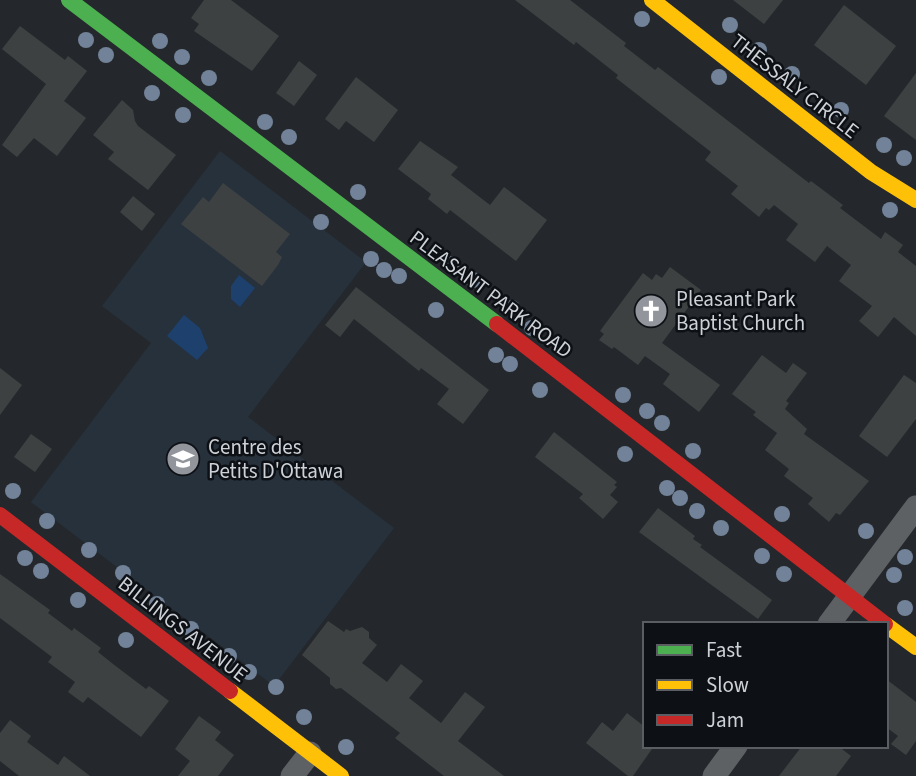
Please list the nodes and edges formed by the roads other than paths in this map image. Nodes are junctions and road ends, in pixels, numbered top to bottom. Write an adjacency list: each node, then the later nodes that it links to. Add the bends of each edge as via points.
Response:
1 (69, 0): 6 (street, PLEASANT PARK ROAD)
2 (652, 0): 3 (street, THESSALY CIRCLE, via 871,172)
3 (916, 200)
4 (916, 507): 6 (street)
5 (0, 514): 12 (street, BILLINGS AVENUE)
6 (849, 597): 7 (street); 8 (street, PLEASANT PARK ROAD)
7 (830, 622)
8 (883, 622)
9 (888, 626): 10 (street, PLEASANT PARK ROAD)
10 (916, 648)
11 (735, 748): 15 (street)
12 (310, 752): 13 (street); 14 (street, BILLINGS AVENUE)
13 (292, 776)
14 (341, 776)
15 (714, 776)

